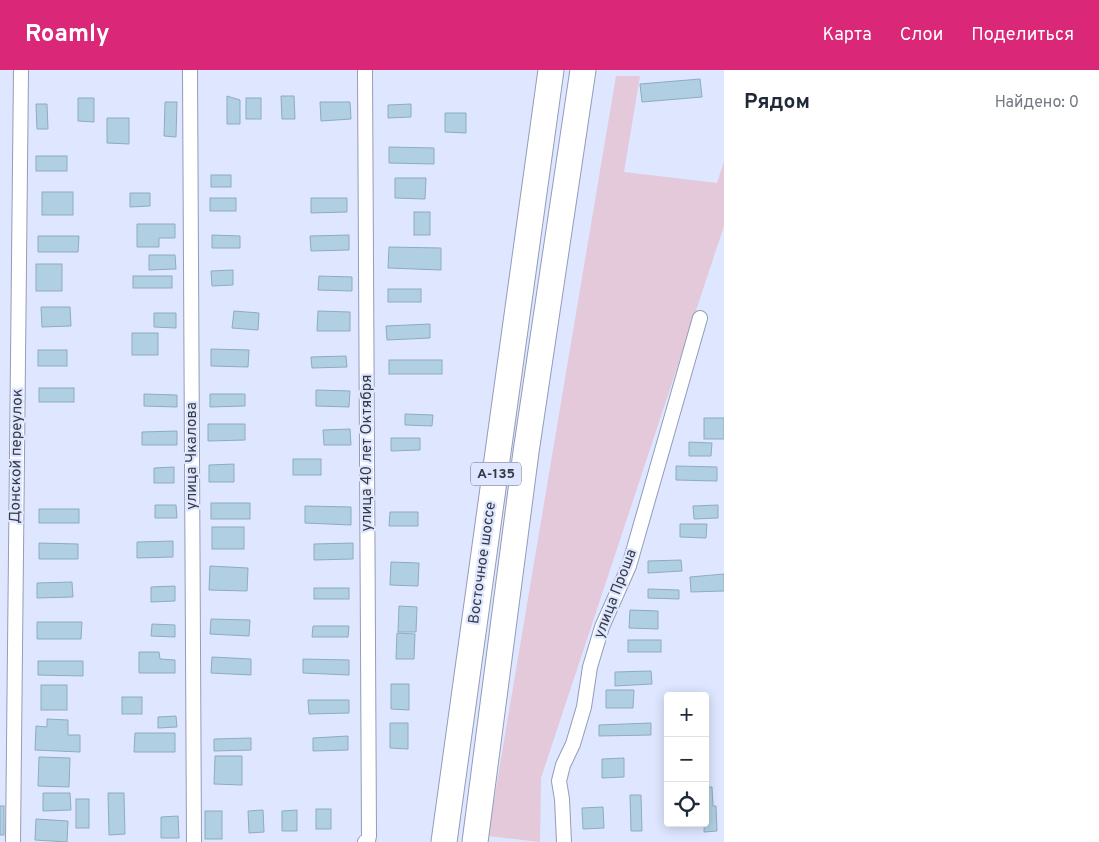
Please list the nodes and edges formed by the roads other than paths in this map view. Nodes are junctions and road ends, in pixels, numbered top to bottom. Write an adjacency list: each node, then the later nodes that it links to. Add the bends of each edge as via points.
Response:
1 (21, 70): 8 (street, Донской переулок)
2 (190, 70): 9 (street, улица Чкалова)
3 (364, 70): 7 (street, улица 40 лет Октября)
4 (552, 70): 10 (highway, Восточное шоссе / А-135)
5 (583, 70): 11 (highway, Восточное шоссе / А-135, via 526,452)
6 (700, 318): 12 (street, улица Проша, via 629,566 602,627 590,667 584,707 573,744 562,764 559,781)
7 (367, 839)
8 (13, 842)
9 (194, 842)
10 (444, 842)
11 (475, 842)
12 (564, 842)

